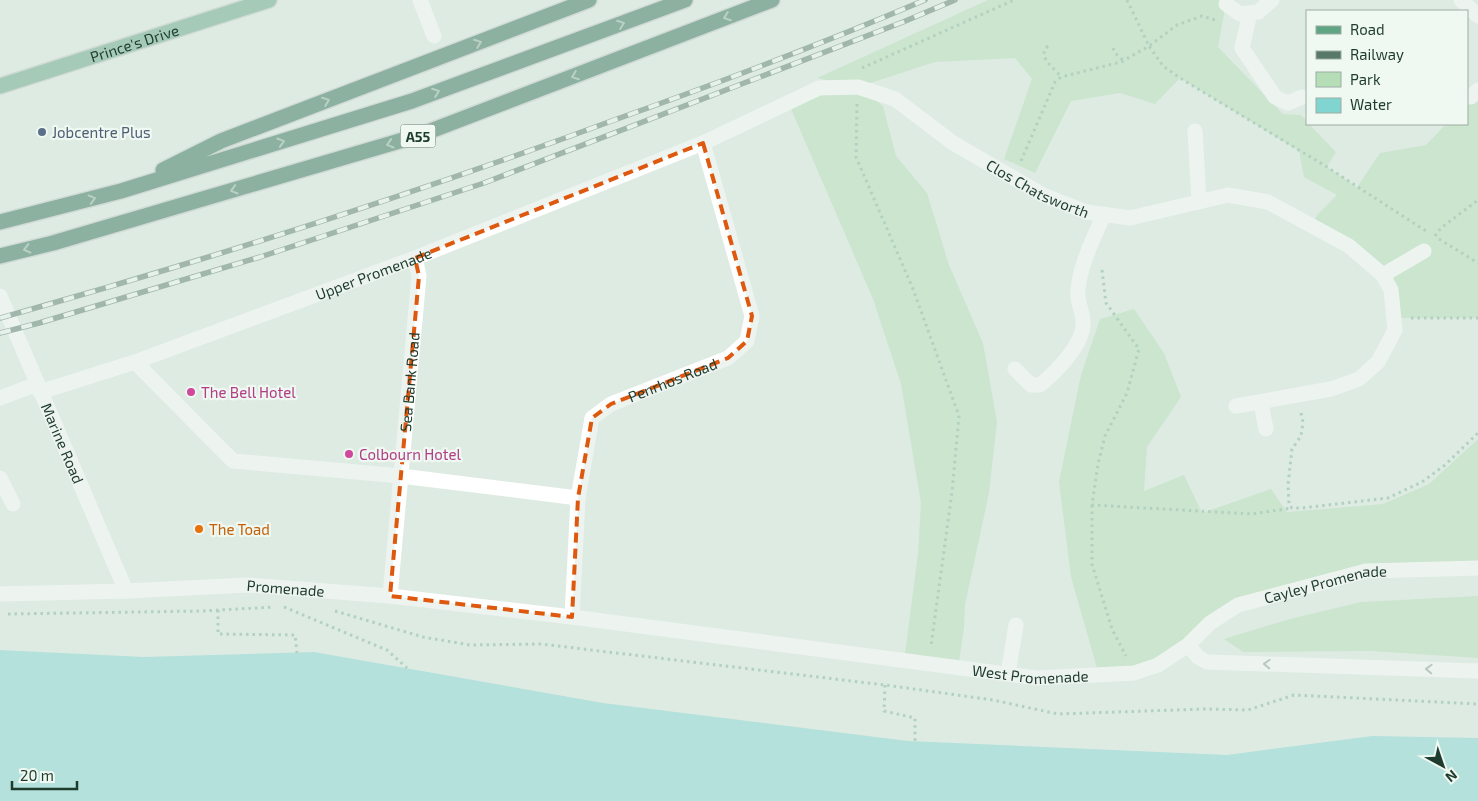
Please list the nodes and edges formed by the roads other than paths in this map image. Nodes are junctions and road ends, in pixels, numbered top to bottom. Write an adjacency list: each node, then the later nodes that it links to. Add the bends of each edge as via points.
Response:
1 (269, 0): 11 (main road, Prince's Drive)
2 (420, 0): 10 (street)
3 (589, 0): 15 (highway, one-way to 3, via 221,142)
4 (685, 0): 15 (highway, A55, one-way to 4, via 412,101)
5 (772, 0): 20 (highway, A55, one-way to 20, via 420,135)
6 (1272, 0): 8 (street, via 1258,12)
7 (1461, 0): 9 (street)
8 (1236, 8): 12 (street, via 1242,48 1275,98 1288,103)
9 (1478, 16)
10 (434, 36)
11 (0, 86)
12 (1302, 97)
13 (1195, 131): 16 (street)
14 (702, 143): 17 (street, Clos Chatsworth, via 819,88 858,87 895,99 953,143 1043,195 1086,212); 21 (street, Upper Promenade); 33 (street, Penrhos Road, via 752,316 747,341 728,358 611,404 592,418)
15 (121, 191): 18 (highway, A55, one-way to 15)
16 (1200, 202): 17 (street, Clos Chatsworth, via 1130,218); 22 (street, Clos Chatsworth, via 1228,195 1268,202 1349,246)
17 (1104, 214): 25 (street, via 1077,291 1084,324 1079,338 1069,355 1040,385 1031,384)
18 (0, 222)
19 (1424, 251): 22 (street)
20 (0, 256)
21 (416, 258): 24 (street, Upper Promenade); 31 (street, Sea Bank Road, via 419,276)
22 (1383, 275): 28 (street, Clos Chatsworth, via 1392,290 1395,330 1378,362 1359,379 1331,389)
23 (0, 296): 26 (street, Marine Road)
24 (136, 362): 26 (street, Upper Promenade); 31 (street, via 233,461)
25 (1015, 369)
26 (38, 388): 27 (street, Upper Promenade); 36 (street, Marine Road)
27 (0, 398)
28 (1261, 403): 29 (street, Clos Chatsworth); 30 (street)
29 (1236, 406)
30 (1266, 428)
31 (401, 476): 33 (street); 38 (street, Sea Bank Road)
32 (0, 478): 34 (street)
33 (578, 498): 39 (street, Penrhos Road)
34 (13, 504)
35 (1478, 568): 41 (street, Cayley Promenade, via 1357,573 1238,605 1210,623)
36 (126, 591): 37 (street, Promenade); 38 (street, Promenade, via 248,585)
37 (0, 594)
38 (390, 596): 39 (street, Promenade)
39 (572, 617): 43 (street, West Promenade)
40 (1016, 625): 43 (street)
41 (1188, 645): 42 (street, one-way to 41, via 1207,662); 43 (street, West Promenade, via 1158,665 1134,673 1037,678)
42 (1478, 671)
43 (1008, 674)

